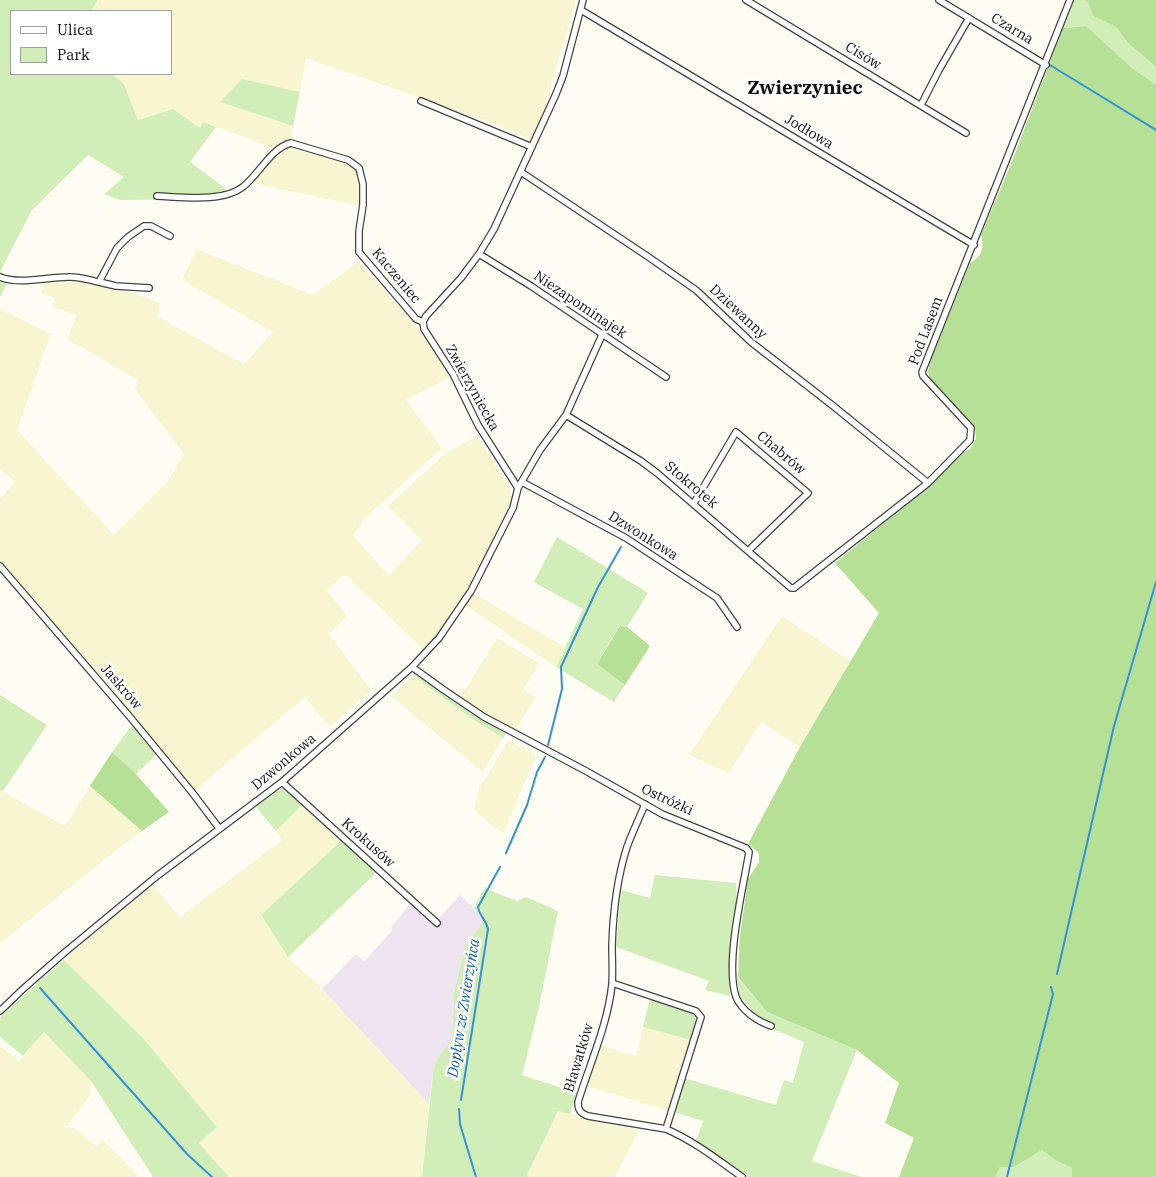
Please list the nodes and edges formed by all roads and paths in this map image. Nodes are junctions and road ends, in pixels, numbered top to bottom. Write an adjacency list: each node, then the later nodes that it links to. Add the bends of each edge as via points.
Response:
1 (583, 0): 5 (street)
2 (746, 0): 9 (street, Cisów)
3 (939, 0): 6 (street, Czarna)
4 (1070, 0): 7 (street, Pod Lasem)
5 (581, 10): 11 (street, via 563,76); 15 (street, Jodłowa)
6 (969, 18): 7 (street, Czarna); 9 (street)
7 (1046, 65): 15 (street, Pod Lasem)
8 (421, 101): 11 (street)
9 (921, 105): 10 (street, Cisów)
10 (966, 133)
11 (532, 147): 12 (street)
12 (520, 172): 16 (street); 25 (street, Dziewanny, via 696,290 750,342)
13 (157, 196): 20 (street, Kaczeniec, via 230,194 243,187 285,144 292,143 348,160 359,168 363,184 359,252 416,319)
14 (170, 236): 18 (street, via 151,226 144,226 117,248)
15 (974, 246): 25 (street, Pod Lasem, via 922,372 971,428 970,440)
16 (479, 254): 20 (street); 21 (street, Niezapominajek)
17 (0, 277): 18 (street, via 21,280 70,276)
18 (99, 282): 19 (street)
19 (149, 288)
20 (423, 322): 26 (street, Zwierzyniecka, via 478,425)
21 (602, 334): 22 (street, Niezapominajek); 23 (street, Dzwonkowa)
22 (666, 378)
23 (566, 415): 24 (street, Dzwonkowa, via 540,450); 27 (street, Stokrotek, via 641,461)
24 (522, 482): 26 (street, Dzwonkowa); 31 (street, Dzwonkowa, via 626,538 717,598)
25 (928, 483): 30 (street, Pod Lasem)
26 (518, 488): 32 (street, Dzwonkowa, via 513,508 471,591 439,638)
27 (694, 503): 28 (street, Stokrotek); 28 (street, Chabrów, via 736,432 808,493)
28 (748, 551): 30 (street, Stokrotek)
29 (0, 566): 35 (street, Jaskrów, via 130,717)
30 (791, 588)
31 (737, 627)
32 (412, 667): 33 (street, Dzwonkowa); 34 (street, Ostróżki, via 484,716)
33 (282, 782): 35 (street, Dzwonkowa); 36 (street, Krokusów)
34 (645, 804): 37 (street, Bławatków, via 622,867 613,929); 39 (street, Ostróżki, via 749,852 732,973 737,998 747,1013)
35 (219, 828): 38 (street, Dzwonkowa, via 94,927)
36 (437, 923)
37 (612, 983): 40 (street, via 696,1011 700,1017); 40 (street, Bławatków, via 609,1003 578,1102 579,1110 588,1116)
38 (0, 1010)
39 (770, 1026)
40 (666, 1130): 41 (street, Bławatków, via 690,1141)
41 (742, 1177)

